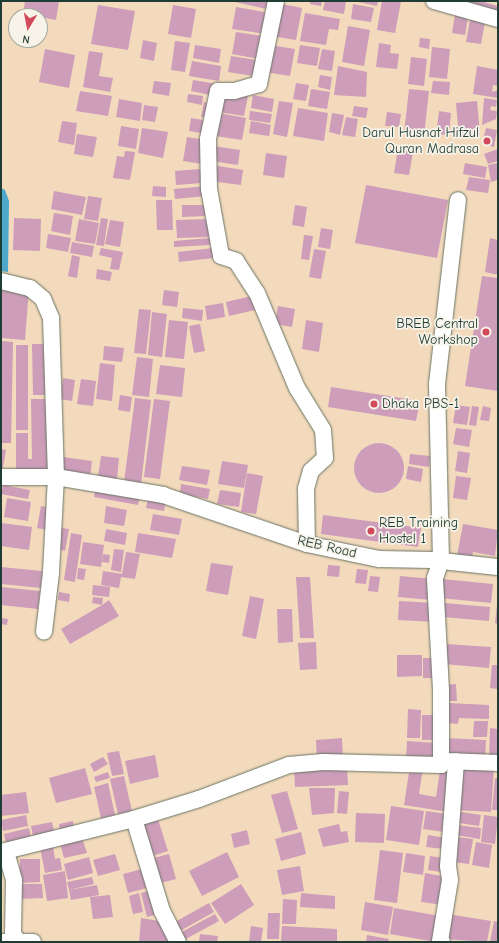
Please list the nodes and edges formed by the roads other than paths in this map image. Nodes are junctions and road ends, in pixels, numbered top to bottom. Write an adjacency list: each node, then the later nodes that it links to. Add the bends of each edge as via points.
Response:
1 (276, 1): 8 (street, via 259,84 234,91 218,91 208,139 209,189 221,256 236,261 257,293 297,388 323,430 325,458 311,471 306,489)
2 (434, 1): 3 (street)
3 (498, 19)
4 (458, 200): 9 (street, via 437,384)
5 (1, 281): 7 (street, via 30,288 43,299 51,318)
6 (1, 477): 7 (street, REB Road)
7 (56, 477): 8 (street, REB Road, via 163,495); 11 (street, via 51,573)
8 (307, 544): 9 (street, REB Road, via 379,559)
9 (441, 561): 10 (street, REB Road); 12 (street, via 436,578)
10 (498, 567)
11 (44, 632)
12 (448, 761): 13 (street); 14 (street, via 441,765 323,762 289,765 199,799); 19 (street, via 450,880 440,941)
13 (498, 763)
14 (134, 819): 15 (street); 18 (street, via 162,911)
15 (3, 852): 16 (street, via 14,880 13,934)
16 (25, 941): 17 (street)
17 (1, 942)
18 (178, 942)
19 (442, 942)

